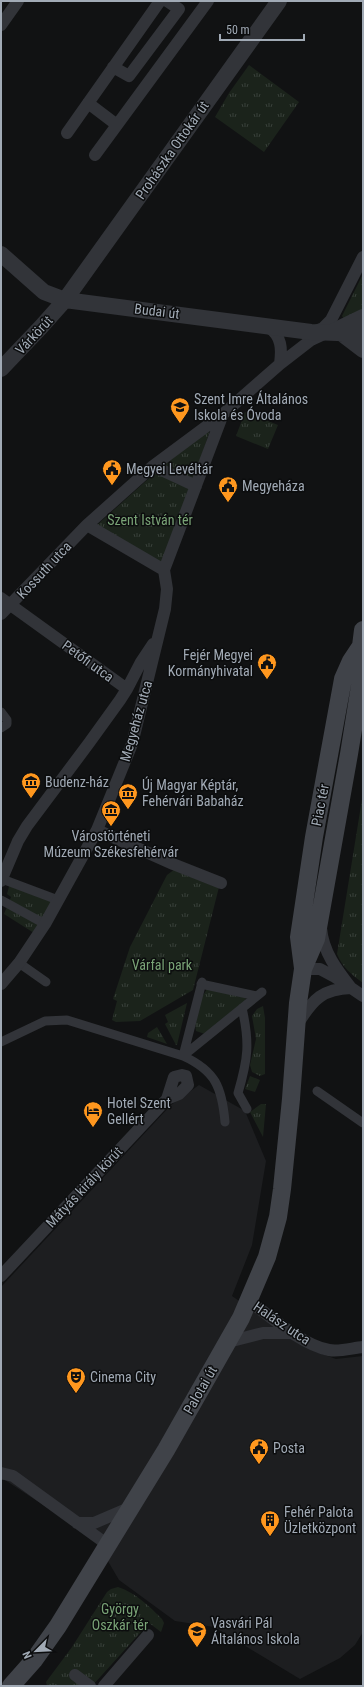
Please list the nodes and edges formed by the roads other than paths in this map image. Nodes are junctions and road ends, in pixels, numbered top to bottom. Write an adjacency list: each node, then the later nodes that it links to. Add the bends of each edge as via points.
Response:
1 (18, 1): 6 (street)
2 (160, 1): 7 (street)
3 (167, 1): 7 (street, via 179,9 129,76)
4 (208, 1): 9 (street)
5 (279, 1): 14 (street, Prohászka Ottokár út)
6 (1, 25)
7 (113, 67): 8 (street)
8 (88, 103): 9 (street); 10 (street)
9 (117, 125): 11 (street)
10 (67, 132)
11 (95, 155)
12 (1, 254): 14 (street, Budai út, via 44,292)
13 (363, 257): 17 (street, via 331,320 323,328)
14 (65, 300): 16 (street, Budai út, via 193,315); 22 (street, Várkörút)
15 (363, 317): 18 (street, Budai út)
16 (268, 327): 17 (street, Budai út); 21 (street, via 275,332 280,342)
17 (311, 332): 18 (street, Budai út)
18 (334, 333): 19 (street, Budai út); 20 (street); 21 (street, via 311,340)
19 (363, 334)
20 (363, 350)
21 (280, 364): 23 (street)
22 (1, 369)
23 (223, 414): 24 (street); 25 (street)
24 (153, 466): 25 (street); 26 (street)
25 (196, 486): 27 (street)
26 (87, 525): 27 (street); 29 (street, Kossuth utca)
27 (164, 570): 31 (street, Megyeház utca, via 165,610)
28 (1, 598): 29 (street, Petőfi utca)
29 (10, 606): 30 (street, Kossuth utca); 33 (street, Petőfi utca)
30 (1, 614)
31 (158, 638): 33 (street, Petőfi utca); 36 (street, Megyeház utca, via 132,744)
32 (362, 638): 41 (main road, Piac tér, via 362,680); 44 (main road, Piac tér, via 343,679 314,837 299,936)
33 (126, 689): 37 (street, via 90,743 27,826)
34 (1, 712): 35 (street, via 7,724)
35 (1, 728)
36 (97, 830): 38 (street); 40 (street, Megyeház utca)
37 (2, 876): 40 (street)
38 (221, 883)
39 (1, 900): 42 (street)
40 (58, 900): 42 (street, Megyeház utca)
41 (320, 914): 44 (main road, Piac tér, via 316,939); 47 (street, via 326,950)
42 (45, 924): 43 (street, Megyeház utca)
43 (19, 963): 45 (street); 46 (street, Megyeház utca)
44 (303, 969): 47 (street, via 320,969); 50 (main road, Piac tér)
45 (46, 982)
46 (1, 984)
47 (351, 988): 48 (street); 50 (street, via 331,991 319,997 310,1004)
48 (363, 996)
49 (242, 1008): 52 (street); 52 (street, via 259,994 201,983); 55 (street, via 247,1028 248,1053)
50 (295, 1027): 53 (main road, Piac tér)
51 (1, 1042): 52 (street, via 45,1021 67,1020)
52 (183, 1056): 57 (street, via 200,1064 215,1081)
53 (294, 1058): 62 (main road, Palotai út, via 278,1217 267,1257)
54 (317, 1091): 60 (street)
55 (238, 1093): 57 (street); 58 (street)
56 (167, 1099): 61 (street, Mátyás király körút)
57 (223, 1099): 59 (street)
58 (247, 1109)
59 (225, 1122)
60 (363, 1123)
61 (1, 1276)
62 (248, 1300): 63 (street, Halász utca); 64 (main road, Palotai út)
63 (292, 1333): 64 (street, via 263,1334); 65 (street, Halász utca, via 330,1350)
64 (228, 1342): 67 (main road, Palotai út)
65 (363, 1347)
66 (1, 1473): 68 (street, via 13,1476)
67 (132, 1506): 68 (street, via 94,1523); 69 (main road, Palotai út)
68 (76, 1522): 69 (street)
69 (108, 1545): 72 (main road, Palotai út, via 58,1626 34,1660)
70 (148, 1635): 74 (street)
71 (75, 1675): 73 (street)
72 (11, 1686)
73 (90, 1686)
74 (104, 1686)

